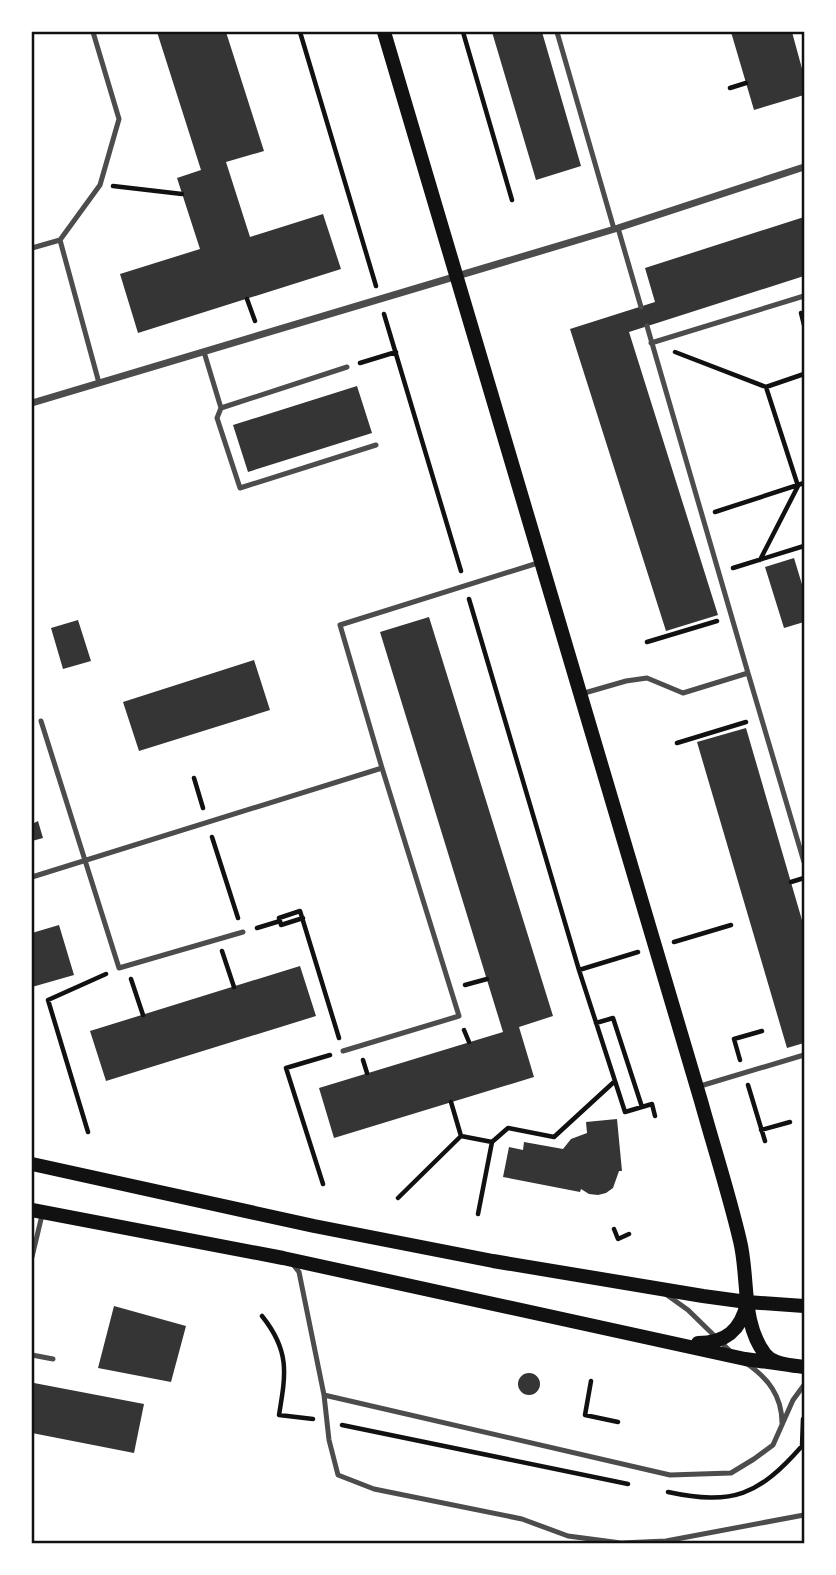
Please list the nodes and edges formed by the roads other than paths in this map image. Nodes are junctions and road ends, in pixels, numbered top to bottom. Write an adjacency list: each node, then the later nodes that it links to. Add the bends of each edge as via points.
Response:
1 (93, 32): 6 (lane, via 118,119 100,185)
2 (384, 32): 8 (main road)
3 (557, 32): 5 (lane)
4 (804, 167): 5 (street)
5 (616, 229): 8 (street); 10 (lane)
6 (60, 240): 7 (lane); 15 (lane)
7 (32, 248)
8 (457, 276): 13 (street); 19 (main road)
9 (804, 296): 12 (lane)
10 (641, 307)
11 (647, 326): 12 (lane)
12 (652, 343): 20 (lane)
13 (204, 352): 15 (street); 17 (lane)
14 (348, 367): 17 (lane)
15 (99, 383): 16 (street)
16 (32, 403)
17 (221, 408): 18 (lane, via 217,418 240,488)
18 (376, 444)
19 (542, 562): 21 (main road); 23 (lane, via 340,625)
20 (748, 673): 21 (lane, via 683,693 647,678); 25 (lane)
21 (581, 694): 30 (main road)
22 (41, 721): 24 (lane)
23 (382, 768): 24 (lane); 28 (lane, via 460,1016)
24 (85, 859): 26 (lane); 27 (lane, via 119,968)
25 (804, 862)
26 (32, 877)
27 (243, 932)
28 (343, 1051)
29 (804, 1055): 30 (lane)
30 (696, 1087): 36 (main road, via 740,1240)
31 (32, 1164): 35 (main road, via 314,1226)
32 (37, 1211): 33 (lane); 34 (main road)
33 (32, 1257)
34 (283, 1258): 38 (main road); 45 (lane, via 299,1272)
35 (644, 1286): 36 (main road); 39 (lane, via 688,1310)
36 (747, 1302): 37 (main road); 39 (main road, via 740,1324); 43 (main road, via 764,1353 778,1363)
37 (804, 1306)
38 (666, 1340): 39 (main road); 41 (main road)
39 (720, 1341): 41 (lane)
40 (32, 1355): 42 (lane)
41 (736, 1356): 43 (main road); 46 (lane, via 775,1391)
42 (52, 1359)
43 (799, 1366)
44 (804, 1385): 46 (lane)
45 (324, 1395): 46 (lane, via 670,1475 731,1473 773,1445); 47 (lane, via 338,1475 374,1489 522,1518 568,1536 621,1544 666,1541)
46 (782, 1426)
47 (804, 1515)

